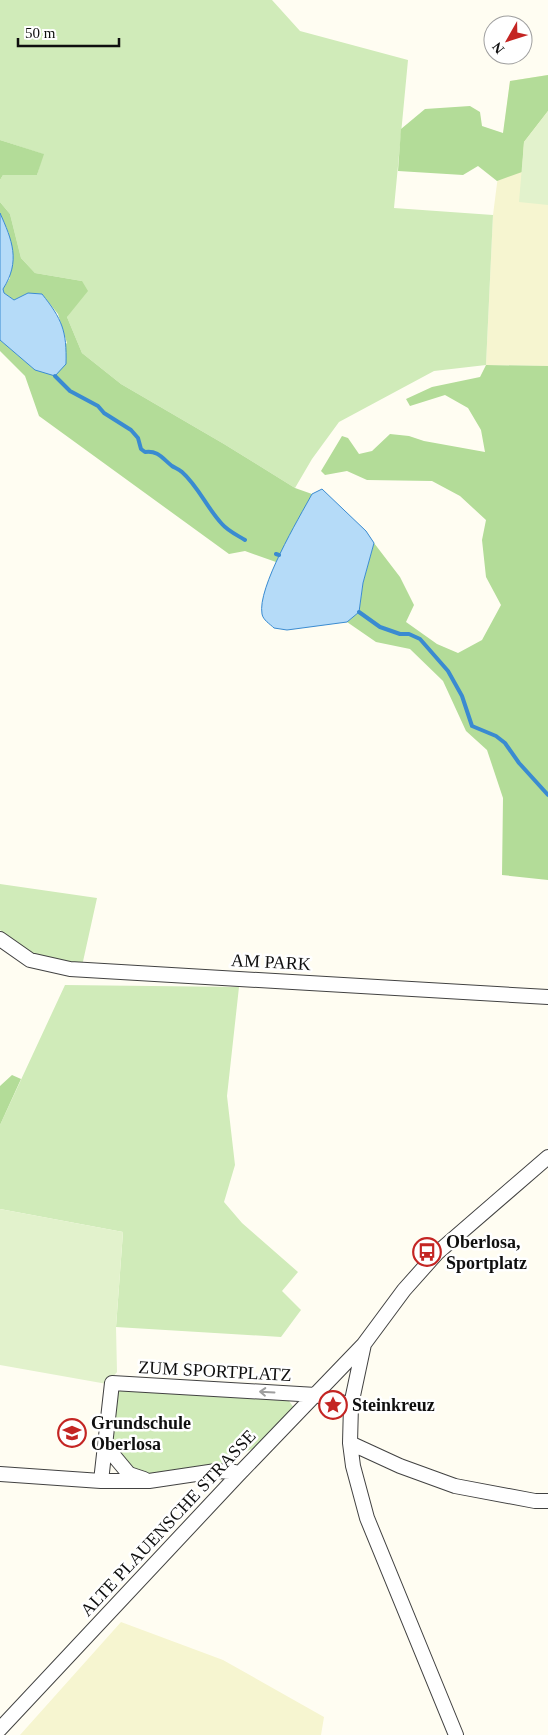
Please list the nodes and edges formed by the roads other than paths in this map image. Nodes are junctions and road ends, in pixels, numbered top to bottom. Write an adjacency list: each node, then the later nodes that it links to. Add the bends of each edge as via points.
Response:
1 (0, 939): 2 (street, AM PARK, via 30,960 70,969)
2 (548, 997)
3 (548, 1157): 4 (street, ALTE PLAUENSCHE STRASSE, via 437,1253 404,1290)
4 (364, 1344): 5 (street, ALTE PLAUENSCHE STRASSE); 6 (street)
5 (316, 1395): 6 (street, ZUM SPORTPLATZ); 7 (street, ZUM SPORTPLATZ, one-way to 7, via 112,1383); 10 (street, ALTE PLAUENSCHE STRASSE)
6 (350, 1405): 8 (street)
7 (106, 1443): 11 (street); 12 (street, via 129,1474)
8 (350, 1443): 13 (street, via 455,1486); 15 (street, via 356,1482 367,1518)
9 (0, 1474): 11 (street)
10 (238, 1475): 12 (street, via 216,1470); 14 (street, ALTE PLAUENSCHE STRASSE)
11 (100, 1481): 12 (street)
12 (149, 1481)
13 (548, 1501)
14 (0, 1729)
15 (456, 1735)

